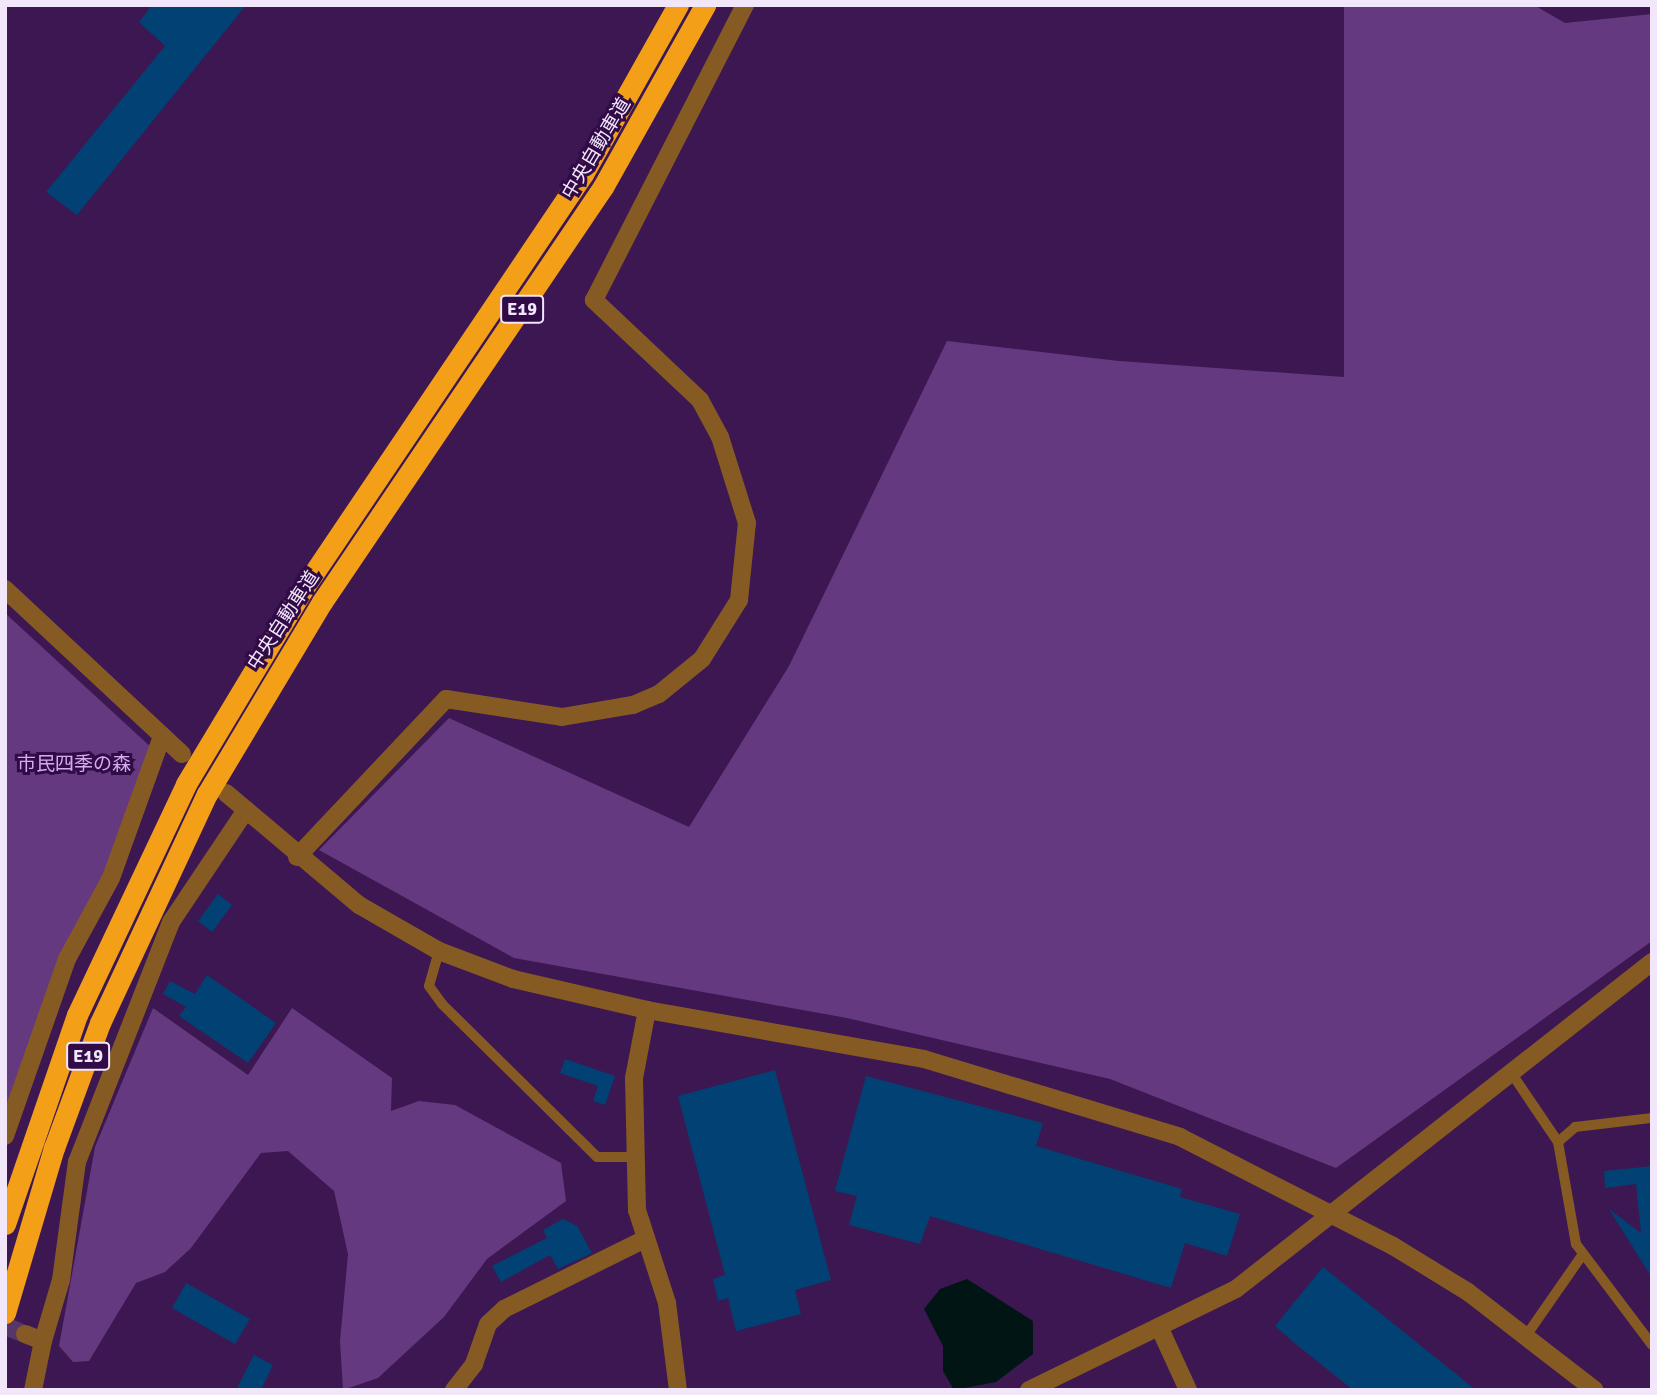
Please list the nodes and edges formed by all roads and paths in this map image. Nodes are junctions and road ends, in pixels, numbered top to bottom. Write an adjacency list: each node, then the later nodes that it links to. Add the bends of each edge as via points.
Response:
1 (678, 5): 19 (highway, 中央自動車道 / E19, via 583,174 303,589 186,784 77,1015)
2 (705, 5): 22 (highway, 中央自動車道 / E19, via 603,187 322,602 207,794 100,1023 54,1147)
3 (745, 5): 9 (street, via 594,300 700,400 720,437 747,523 739,600 702,659 659,694 633,705 562,717 446,699)
4 (5, 589): 5 (street)
5 (162, 736): 6 (street); 15 (street, via 111,878 67,959)
6 (183, 754)
7 (226, 793): 8 (street)
8 (246, 810): 9 (street); 26 (street, via 171,922 81,1152 61,1280)
9 (297, 857): 10 (street, via 359,905)
10 (439, 951): 12 (street, via 513,979); 17 (lane, via 429,986 442,1004 597,1157)
11 (1652, 962): 13 (street)
12 (647, 1010): 17 (street, via 634,1078); 18 (street, via 924,1059 1180,1137)
13 (1512, 1074): 16 (lane); 18 (street)
14 (1652, 1118): 16 (lane, via 1575,1127)
15 (5, 1136)
16 (1558, 1142): 21 (lane, via 1576,1244)
17 (637, 1157): 20 (street, via 637,1210)
18 (1336, 1214): 23 (street, via 1236,1289); 25 (street)
19 (5, 1224)
20 (645, 1238): 29 (street, via 503,1309 488,1324 474,1364); 30 (street, via 667,1303)
21 (1583, 1254): 25 (lane); 27 (lane)
22 (5, 1313)
23 (1161, 1331): 31 (street); 32 (street)
24 (25, 1334): 26 (street)
25 (1526, 1336): 33 (street)
26 (43, 1341): 28 (street)
27 (1652, 1345)
28 (33, 1390)
29 (454, 1390)
30 (678, 1390)
31 (1029, 1390)
32 (1188, 1390)
33 (1595, 1390)

